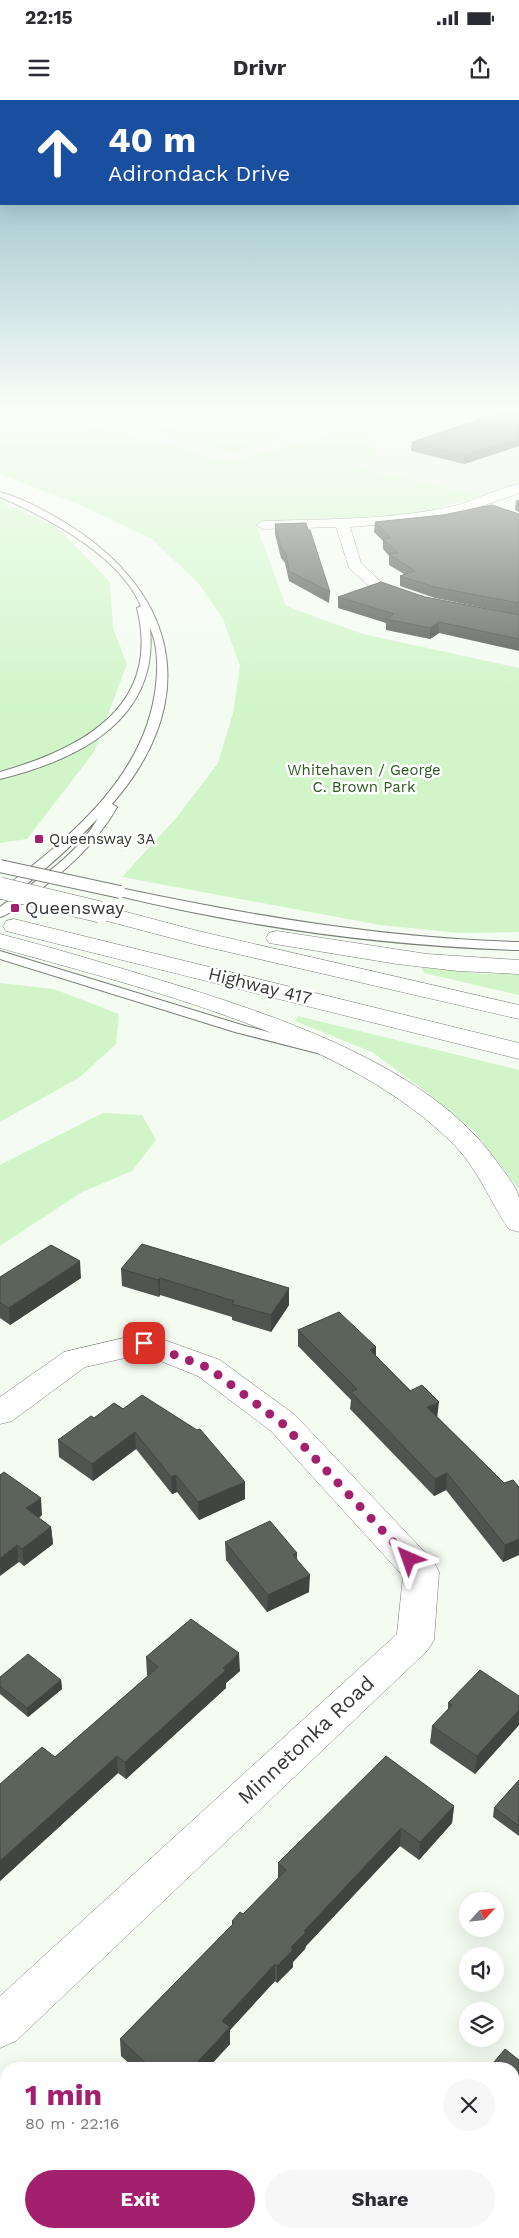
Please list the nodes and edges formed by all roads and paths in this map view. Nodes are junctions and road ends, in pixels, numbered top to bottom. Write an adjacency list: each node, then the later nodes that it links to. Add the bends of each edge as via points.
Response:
1 (39, 512): 5 (lane, via 73,531 115,564)
2 (442, 512): 3 (main road)
3 (342, 523): 4 (main road); 6 (main road, via 354,565 376,584)
4 (263, 525)
5 (131, 583): 7 (lane, via 143,611 146,647 141,679 126,708 107,729 83,744); 8 (lane, via 150,610 158,630 163,678 156,718 140,756)
6 (420, 600)
7 (0, 776)
8 (118, 791): 11 (lane, via 46,862); 13 (lane, via 95,832 60,867)
9 (0, 866): 16 (lane, bridge, via 259,919 356,934)
10 (0, 888): 12 (main road, bridge)
11 (0, 897)
12 (100, 912): 19 (main road, via 195,924 397,958); 20 (main road)
13 (0, 913)
14 (0, 923): 21 (main road, Highway 417)
15 (0, 941): 18 (main road)
16 (519, 946)
17 (0, 955): 18 (lane)
18 (42, 959): 22 (main road, via 242,1014 343,1055 431,1111 470,1146 500,1185)
19 (519, 967)
20 (519, 1012)
21 (519, 1052)
22 (519, 1223)
23 (0, 1413): 24 (main road, Minnetonka Road, via 75,1359 144,1343 209,1368 283,1424 421,1572 415,1640)
24 (0, 2026)

